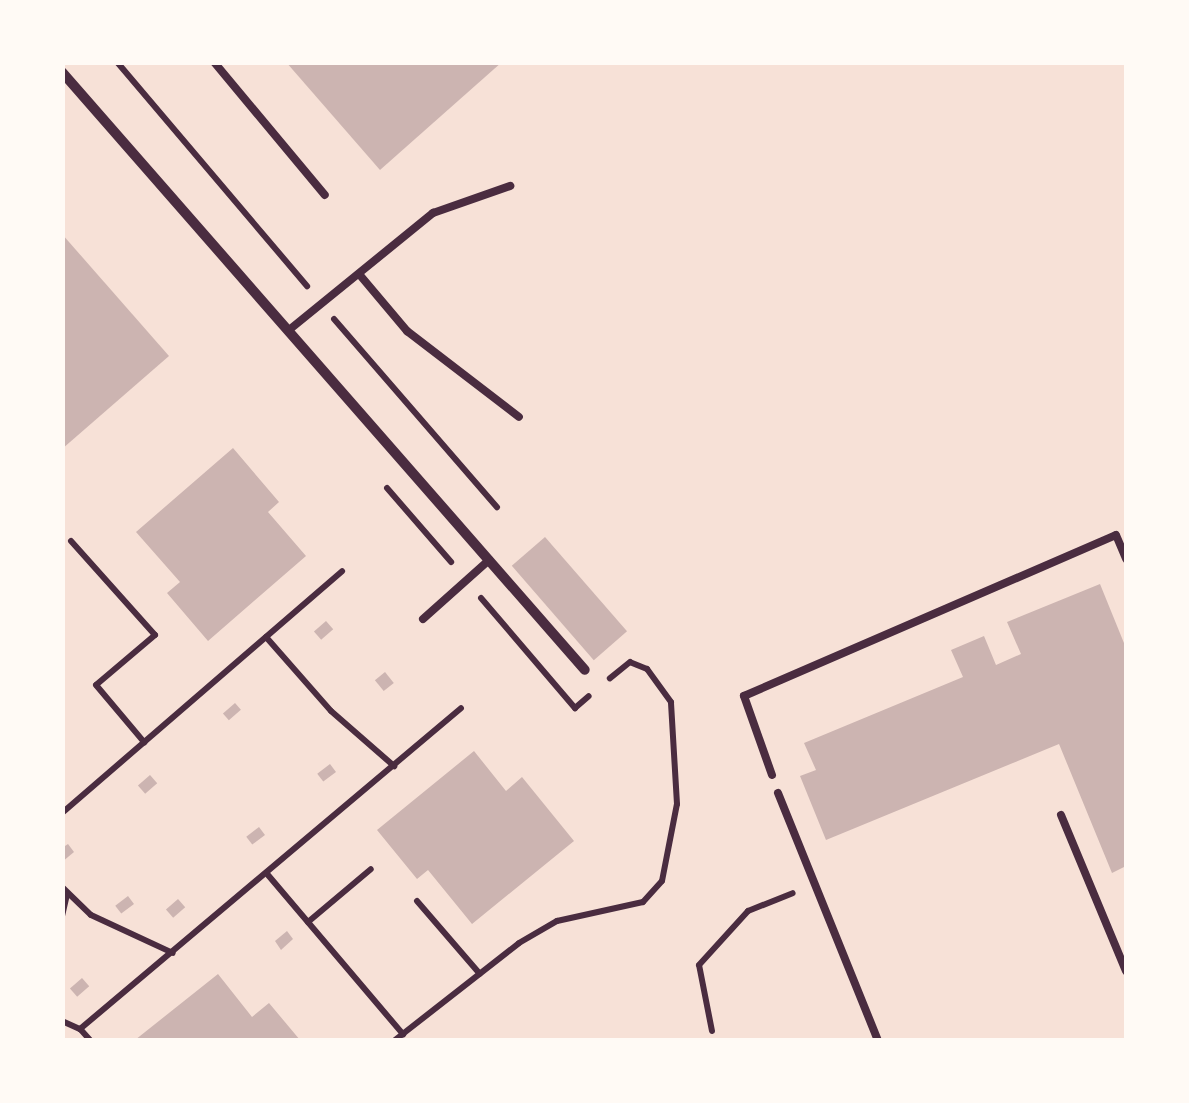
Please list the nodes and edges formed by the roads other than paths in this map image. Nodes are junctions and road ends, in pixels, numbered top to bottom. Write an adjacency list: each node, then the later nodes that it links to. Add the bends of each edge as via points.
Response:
1 (214, 62): 4 (lane)
2 (62, 72): 6 (street)
3 (510, 186): 5 (lane, via 433,213)
4 (325, 195)
5 (359, 274): 6 (lane); 7 (lane, via 407,331)
6 (289, 330): 9 (street)
7 (519, 417)
8 (1126, 559): 12 (lane, via 1116,535 744,696)
9 (489, 560): 10 (lane); 11 (street)
10 (423, 619)
11 (585, 670)
12 (772, 776)
13 (778, 793): 16 (lane)
14 (1060, 815): 15 (lane)
15 (1126, 971)
16 (878, 1040)

